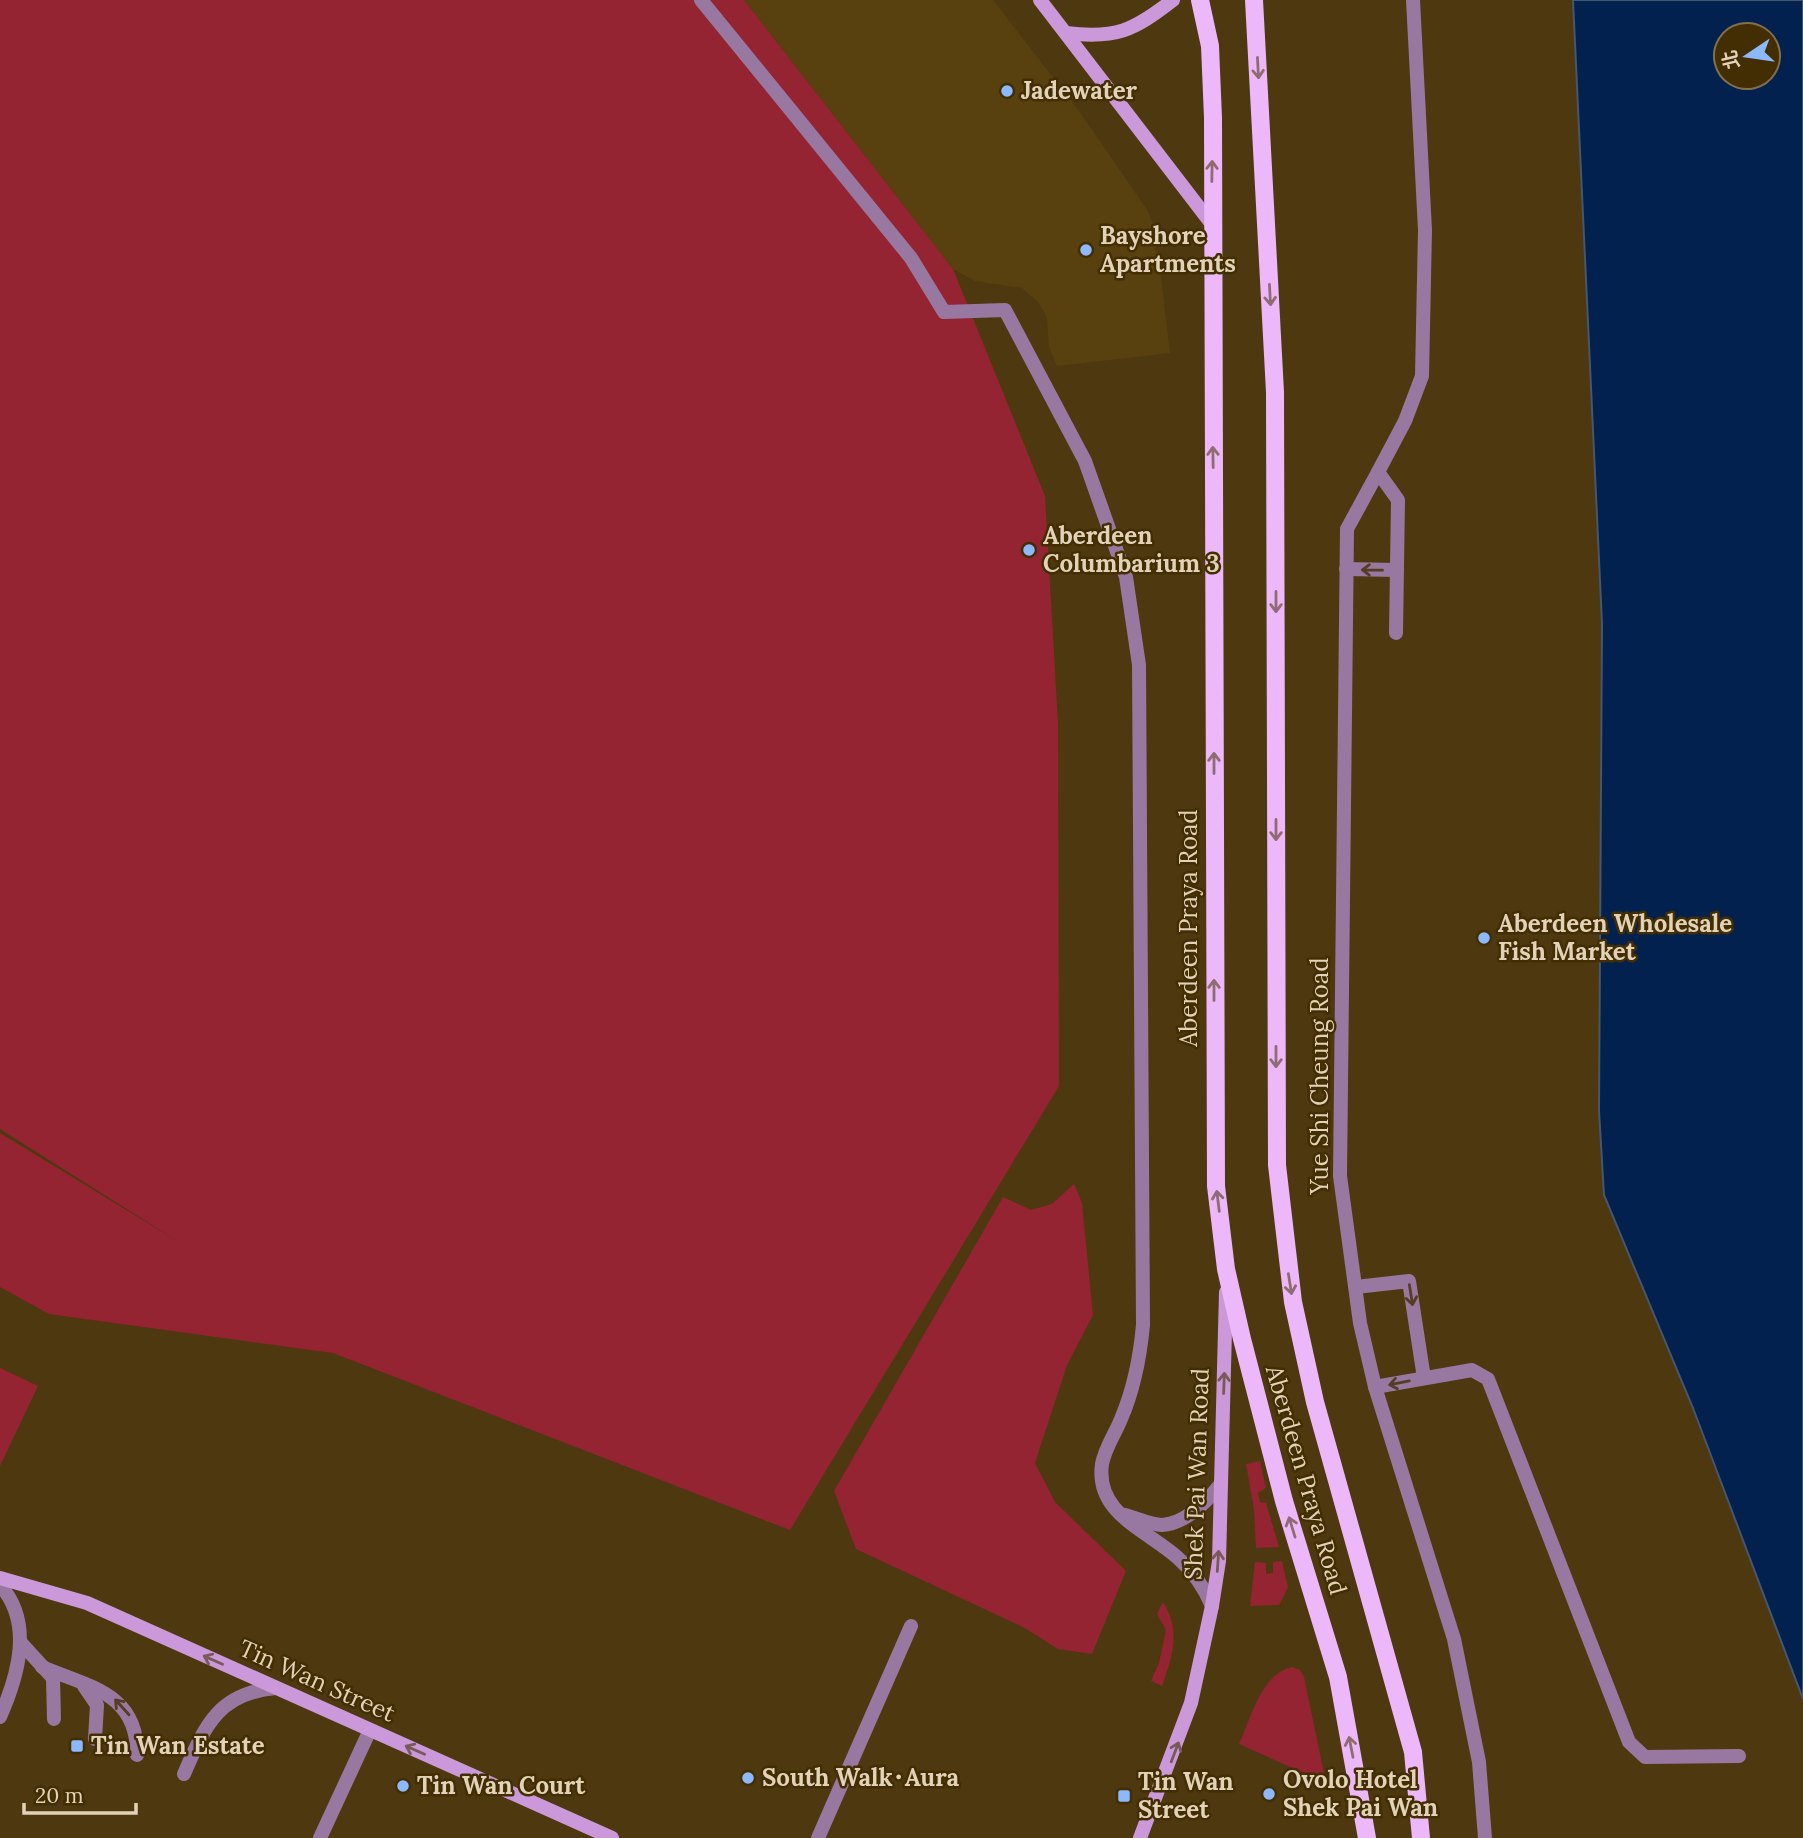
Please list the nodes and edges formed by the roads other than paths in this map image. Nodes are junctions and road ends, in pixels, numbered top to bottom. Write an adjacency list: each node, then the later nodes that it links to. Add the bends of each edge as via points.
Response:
1 (701, 0): 18 (street, via 911,258 944,312 1005,310 1085,461 1126,577 1139,664 1143,1325 1129,1396 1103,1460 1101,1474)
2 (1040, 0): 7 (main road)
3 (1173, 0): 7 (main road, via 1114,35)
4 (1200, 0): 8 (main road, Aberdeen Praya Road, one-way to 4, via 1210,46)
5 (1254, 0): 39 (main road, Aberdeen Praya Road, one-way to 39, via 1275,392 1276,1165 1293,1303 1320,1420 1413,1752)
6 (1413, 0): 9 (street, Yue Shi Cheung Road, via 1425,230 1422,376)
7 (1066, 33): 8 (main road)
8 (1211, 223): 13 (main road, Aberdeen Praya Road, one-way to 8, via 1216,1186 1214,1107)
9 (1378, 472): 10 (street, Yue Shi Cheung Road, via 1347,529); 11 (street, via 1398,500)
10 (1346, 569): 11 (street, one-way to 10); 14 (street, Yue Shi Cheung Road, via 1340,1176)
11 (1397, 570): 12 (street)
12 (1396, 633)
13 (1226, 1269): 17 (main road, Shek Pai Wan Road, one-way to 13); 38 (main road, Aberdeen Praya Road, one-way to 13, via 1338,1677 1266,1438)
14 (1356, 1287): 15 (street, one-way to 15, via 1409,1281); 16 (street, Yue Shi Cheung Road)
15 (1424, 1378): 16 (street, one-way to 16); 32 (street, via 1472,1370 1488,1379 1629,1742 1645,1757)
16 (1375, 1387): 40 (street, Yue Shi Cheung Road, via 1454,1639 1479,1762)
17 (1220, 1485): 18 (street, via 1207,1500 1162,1525); 21 (main road, Shek Pai Wan Road, one-way to 17, via 1219,1561)
18 (1112, 1507): 21 (street, via 1177,1557 1202,1583)
19 (0, 1578): 26 (main road, Tin Wan Street, one-way to 19, via 86,1603)
20 (0, 1585): 23 (street, via 16,1614)
21 (1212, 1606): 37 (main road, Shek Pai Wan Road, one-way to 21, via 1191,1703)
22 (911, 1626): 36 (street)
23 (22, 1644): 24 (street); 27 (street, via 18,1670)
24 (42, 1667): 25 (street); 28 (street, via 53,1678)
25 (77, 1682): 30 (street, via 97,1705); 31 (street, one-way to 25, via 135,1730 126,1709 111,1696)
26 (276, 1688): 29 (main road, Tin Wan Street); 33 (street, via 253,1690 217,1712)
27 (0, 1717)
28 (54, 1718)
29 (370, 1730): 34 (street); 35 (main road, Tin Wan Street, one-way to 29)
30 (95, 1739)
31 (137, 1755)
32 (1739, 1756)
33 (184, 1774)
34 (320, 1838)
35 (612, 1838)
36 (818, 1838)
37 (1140, 1838)
38 (1367, 1838)
39 (1421, 1838)
40 (1485, 1838)

